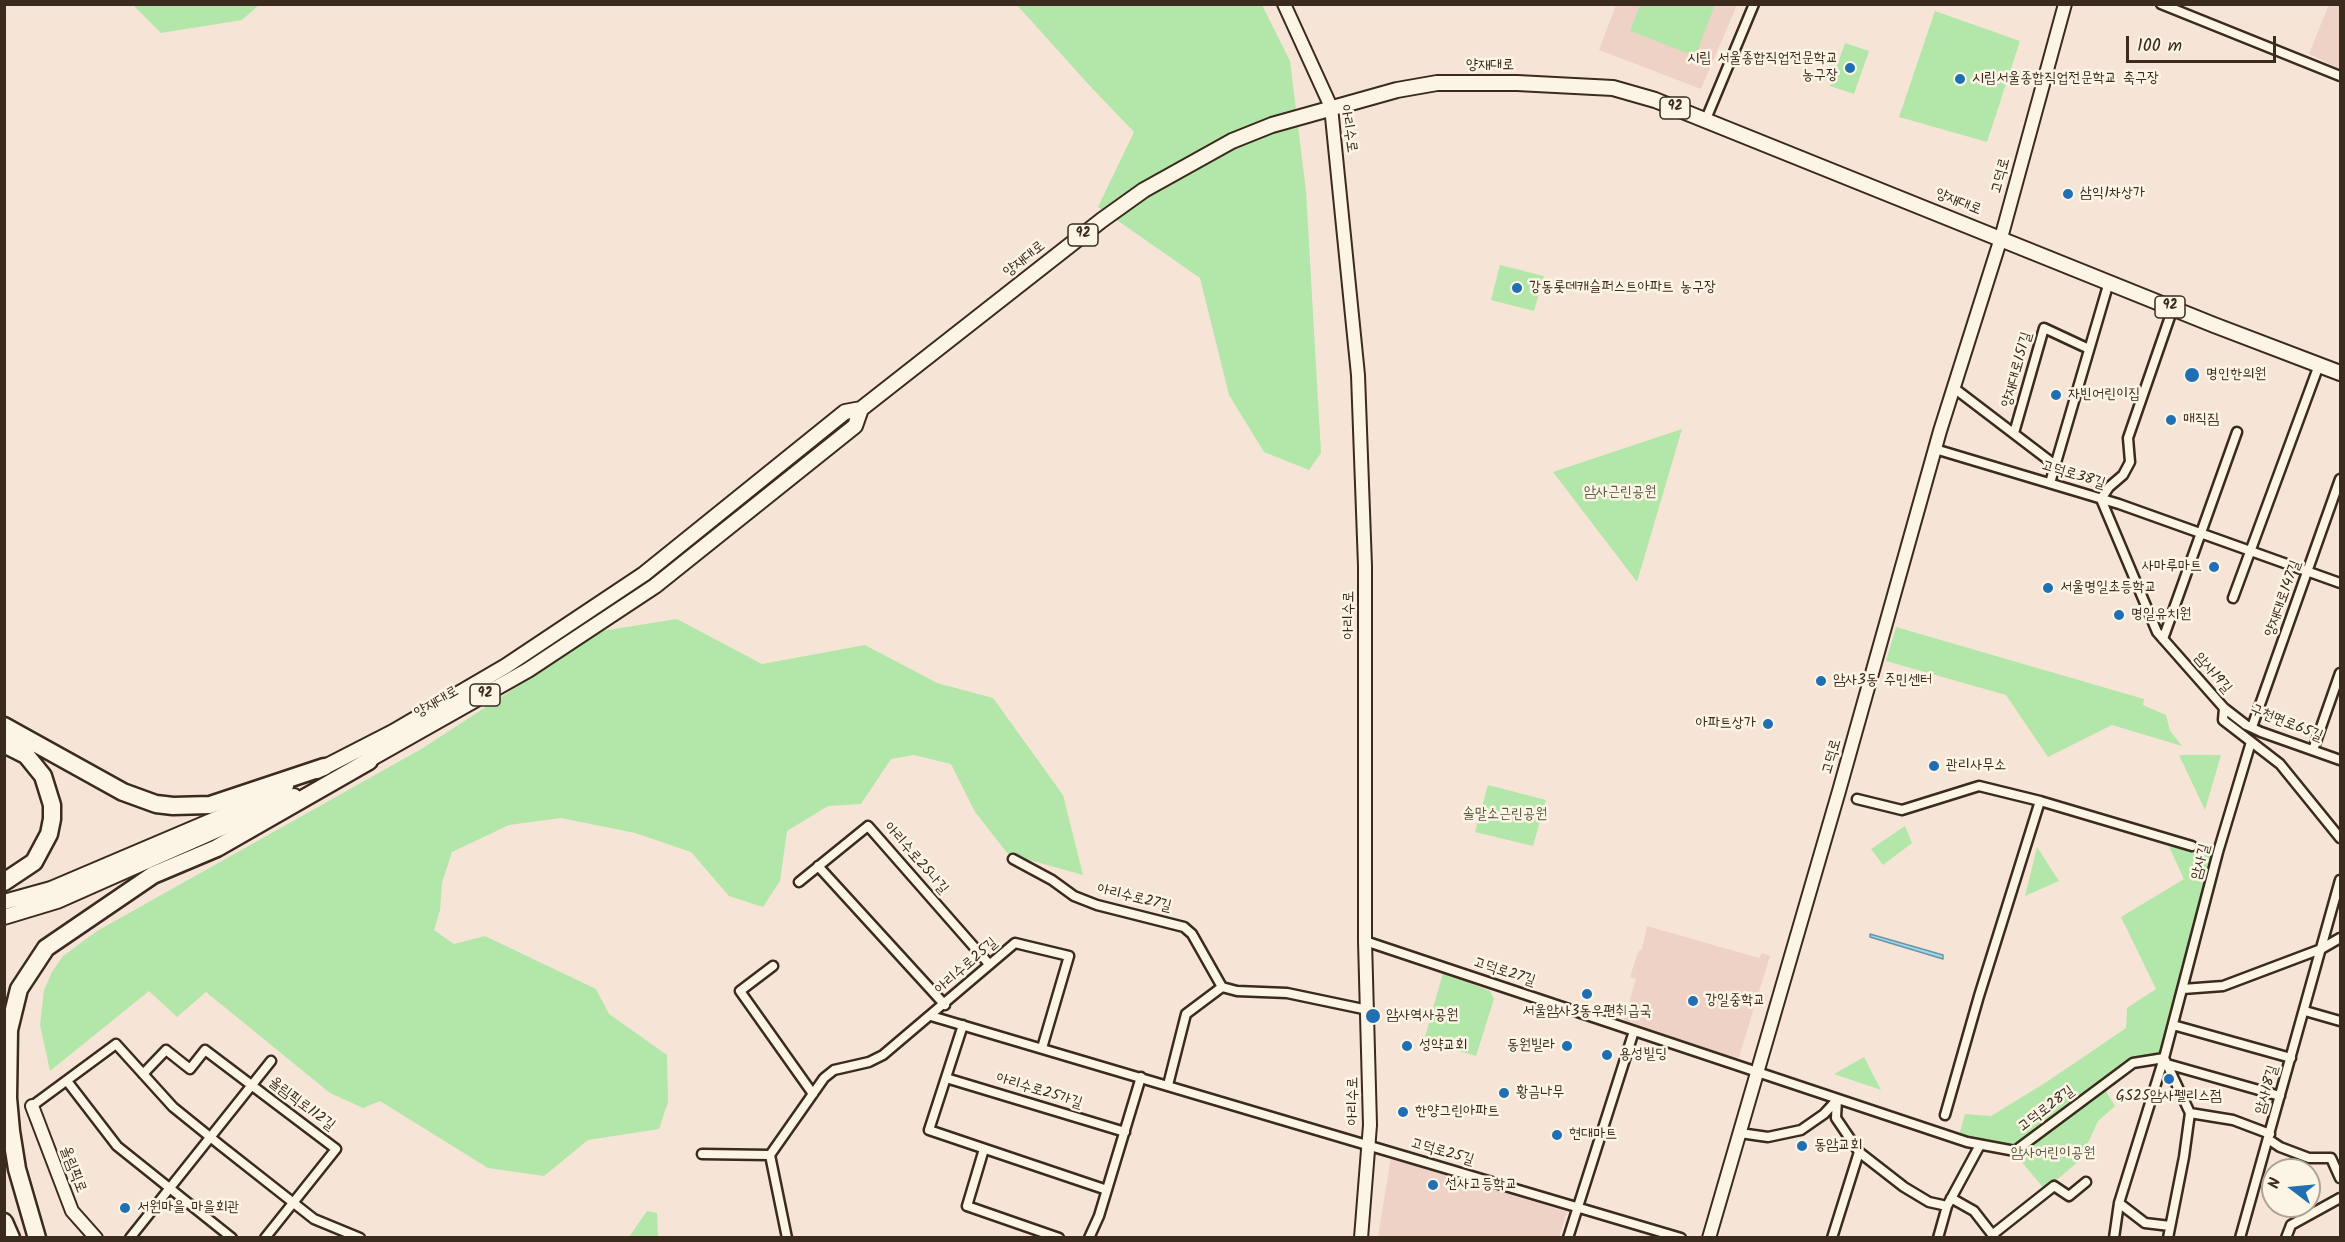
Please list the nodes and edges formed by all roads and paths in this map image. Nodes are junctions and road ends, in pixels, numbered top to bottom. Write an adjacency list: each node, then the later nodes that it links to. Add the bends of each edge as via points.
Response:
1 (1284, 4): 6 (main road, 아리수로)
2 (1754, 4): 7 (street)
3 (2065, 4): 8 (main road, 고덕로)
4 (2161, 4): 5 (street)
5 (2340, 76)
6 (1331, 107): 7 (main road, 양재대로 / 92, via 1437,84 1517,83 1613,88); 15 (main road, 양재대로 / 92, via 1232,141 1144,190); 54 (main road, 아리수로, via 1358,375 1365,566)
7 (1706, 119): 8 (main road, 양재대로 / 92)
8 (2001, 238): 9 (main road, 양재대로 / 92); 14 (main road, 고덕로)
9 (2109, 282): 10 (main road, 양재대로 / 92); 11 (street)
10 (2173, 308): 12 (main road, 양재대로 / 92); 22 (street, via 2128,438 2130,462)
11 (2090, 349): 17 (street, 양재대로151길, via 2044,328); 19 (street)
12 (2319, 365): 13 (main road, 양재대로 / 92); 24 (street)
13 (2340, 373)
14 (1954, 388): 17 (street); 18 (main road, 고덕로)
15 (861, 409): 39 (main road, 양재대로 / 92, via 855,426 655,586 528,670); 40 (main road, 양재대로 / 92, via 845,412 644,574 583,616 506,666)
16 (2237, 432): 23 (street)
17 (2014, 433): 19 (street)
18 (1935, 449): 21 (street, 고덕로38길); 72 (main road, 고덕로)
19 (2055, 465): 21 (street)
20 (2340, 479): 25 (street, 양재대로147길)
21 (2049, 483): 22 (street, 고덕로38길)
22 (2101, 499): 23 (street, 고덕로38길); 28 (street, 암사19길)
23 (2202, 532): 24 (street, 고덕로38길); 28 (street)
24 (2251, 550): 25 (street, 고덕로38길); 27 (street)
25 (2308, 571): 26 (street, 고덕로38길); 32 (street, 양재대로147길)
26 (2340, 583)
27 (2233, 598)
28 (2163, 639): 30 (street, 암사19길)
29 (2340, 673): 37 (street)
30 (2224, 708): 32 (street, 구천면로65길); 35 (street, 암사19길, via 2223,720)
31 (4, 726): 34 (highway)
32 (2252, 727): 37 (street, 구천면로65길)
33 (4, 734): 34 (highway)
34 (30, 740): 40 (highway, via 123,792 173,806 210,805)
35 (2251, 742): 43 (street, 암사19길, via 2280,764); 59 (street, 암사길)
36 (4, 744): 48 (highway, via 36,765 52,805 49,834 34,862)
37 (2313, 750): 38 (street, 구천면로65길)
38 (2340, 760)
39 (369, 761): 50 (main road, 양재대로 / 92, via 256,814); 86 (highway, via 217,848 153,875 46,948 20,989 9,1030)
40 (324, 767): 50 (main road, 양재대로 / 92)
41 (1857, 799): 42 (street, via 1902,810 1979,786)
42 (2040, 801): 44 (street); 85 (street)
43 (2340, 838)
44 (2192, 846)
45 (1012, 859): 58 (street, 아리수로27길, via 1074,896 1184,927 1192,934)
46 (818, 867): 49 (street); 56 (street, 아리수로25나길, via 868,826); 60 (street)
47 (2340, 880): 55 (street)
48 (4, 882)
49 (799, 882)
50 (54, 895): 51 (main road, 양재대로 / 92); 52 (main road, 양재대로)
51 (4, 902)
52 (4, 917)
53 (2340, 938): 55 (street)
54 (1365, 941): 61 (main road, 아리수로); 67 (street, 고덕로27길)
55 (2321, 950): 59 (street, via 2223,986); 62 (street, 암사18길)
56 (989, 964): 60 (street, 아리수로25길); 68 (street, 아리수로25길, via 1015,943 1069,956)
57 (773, 966): 79 (street, via 740,991)
58 (1222, 987): 61 (street, via 1287,993); 78 (street, via 1186,1014)
59 (2183, 989): 66 (street, 암사길)
60 (945, 1005): 63 (street, 아리수로25길)
61 (1368, 1010): 91 (main road, 아리수로)
62 (2305, 1011): 64 (street); 69 (street, 암사18길)
63 (932, 1016): 65 (street, 아리수로25길); 79 (street, 아리수로25길, via 883,1055 834,1070)
64 (2340, 1021)
65 (963, 1025): 68 (street, 아리수로25길); 75 (street)
66 (2173, 1025): 69 (street); 71 (street, 암사길)
67 (1634, 1031): 72 (street, 고덕로27길); 105 (street)
68 (1042, 1048): 74 (street, 아리수로25길)
69 (2291, 1058): 80 (street, 암사18길)
70 (271, 1061): 77 (street)
71 (2165, 1061): 80 (street); 84 (street); 92 (street, 고덕로28길, via 2133,1063 2015,1151); 104 (street, 암사길)
72 (1757, 1073): 81 (street, 고덕로28길); 88 (main road, 고덕로)
73 (143, 1074): 76 (street, via 116,1044); 77 (street, 올림픽로112길, via 166,1050 190,1069 205,1050); 90 (street, via 173,1107)
74 (1141, 1077): 78 (street, 아리수로25길); 87 (street)
75 (946, 1078): 87 (street, 아리수로25가길); 93 (street, via 929,1131)
76 (67, 1081): 83 (street); 99 (street, via 117,1146)
77 (252, 1085): 90 (street, 올림픽로112길); 103 (street, 올림픽로112길, via 336,1149)
78 (1168, 1085): 91 (street, 아리수로25길)
79 (813, 1094): 96 (street, 아리수로25길)
80 (2280, 1096): 89 (street, 암사18길)
81 (1837, 1099): 88 (street, via 1801,1130 1768,1137); 92 (street, 고덕로28길); 94 (street, via 1836,1118)
82 (4, 1104): 86 (highway)
83 (32, 1107): 111 (main road, 올림픽로, via 72,1211)
84 (2190, 1113): 89 (street, via 2233,1120); 107 (street)
85 (1945, 1115)
86 (11, 1131): 110 (highway, via 17,1169)
87 (1125, 1132): 100 (street)
88 (1740, 1133): 122 (main road, 고덕로)
89 (2269, 1136): 97 (street, via 2280,1147 2309,1158 2331,1158); 127 (street, 암사18길)
90 (210, 1137): 99 (street, 올림픽로112길); 103 (street)
91 (1369, 1145): 105 (street, 고덕로25길); 119 (main road, 아리수로)
92 (1980, 1145): 102 (street)
93 (984, 1149): 100 (street); 117 (street, via 967,1206)
94 (1858, 1152): 102 (street, via 1929,1202); 123 (street)
95 (702, 1154): 96 (street)
96 (770, 1155): 116 (street)
97 (2340, 1178)
98 (2086, 1182): 108 (street, via 2069,1196 2054,1186)
99 (170, 1188): 112 (street, 올림픽로112길); 113 (street)
100 (1107, 1190): 118 (street)
101 (2340, 1198): 128 (street, via 2291,1225)
102 (1949, 1202): 108 (street, via 1974,1211); 124 (street)
103 (293, 1203): 114 (street, 올림픽로112길); 115 (street, via 314,1219)
104 (2119, 1203): 107 (street, via 2145,1223); 125 (street, 암사길)
105 (1577, 1206): 120 (street); 121 (street, 고덕로25길)
106 (4, 1222): 109 (highway)
107 (2170, 1226): 126 (street)
108 (1994, 1236)
109 (11, 1238)
110 (37, 1238)
111 (96, 1238)
112 (130, 1238)
113 (232, 1238)
114 (265, 1238)
115 (360, 1238)
116 (787, 1238)
117 (1059, 1238)
118 (1089, 1238)
119 (1361, 1238)
120 (1568, 1238)
121 (1680, 1238)
122 (1709, 1238)
123 (1832, 1238)
124 (1938, 1238)
125 (2114, 1238)
126 (2168, 1238)
127 (2240, 1238)
128 (2286, 1238)

